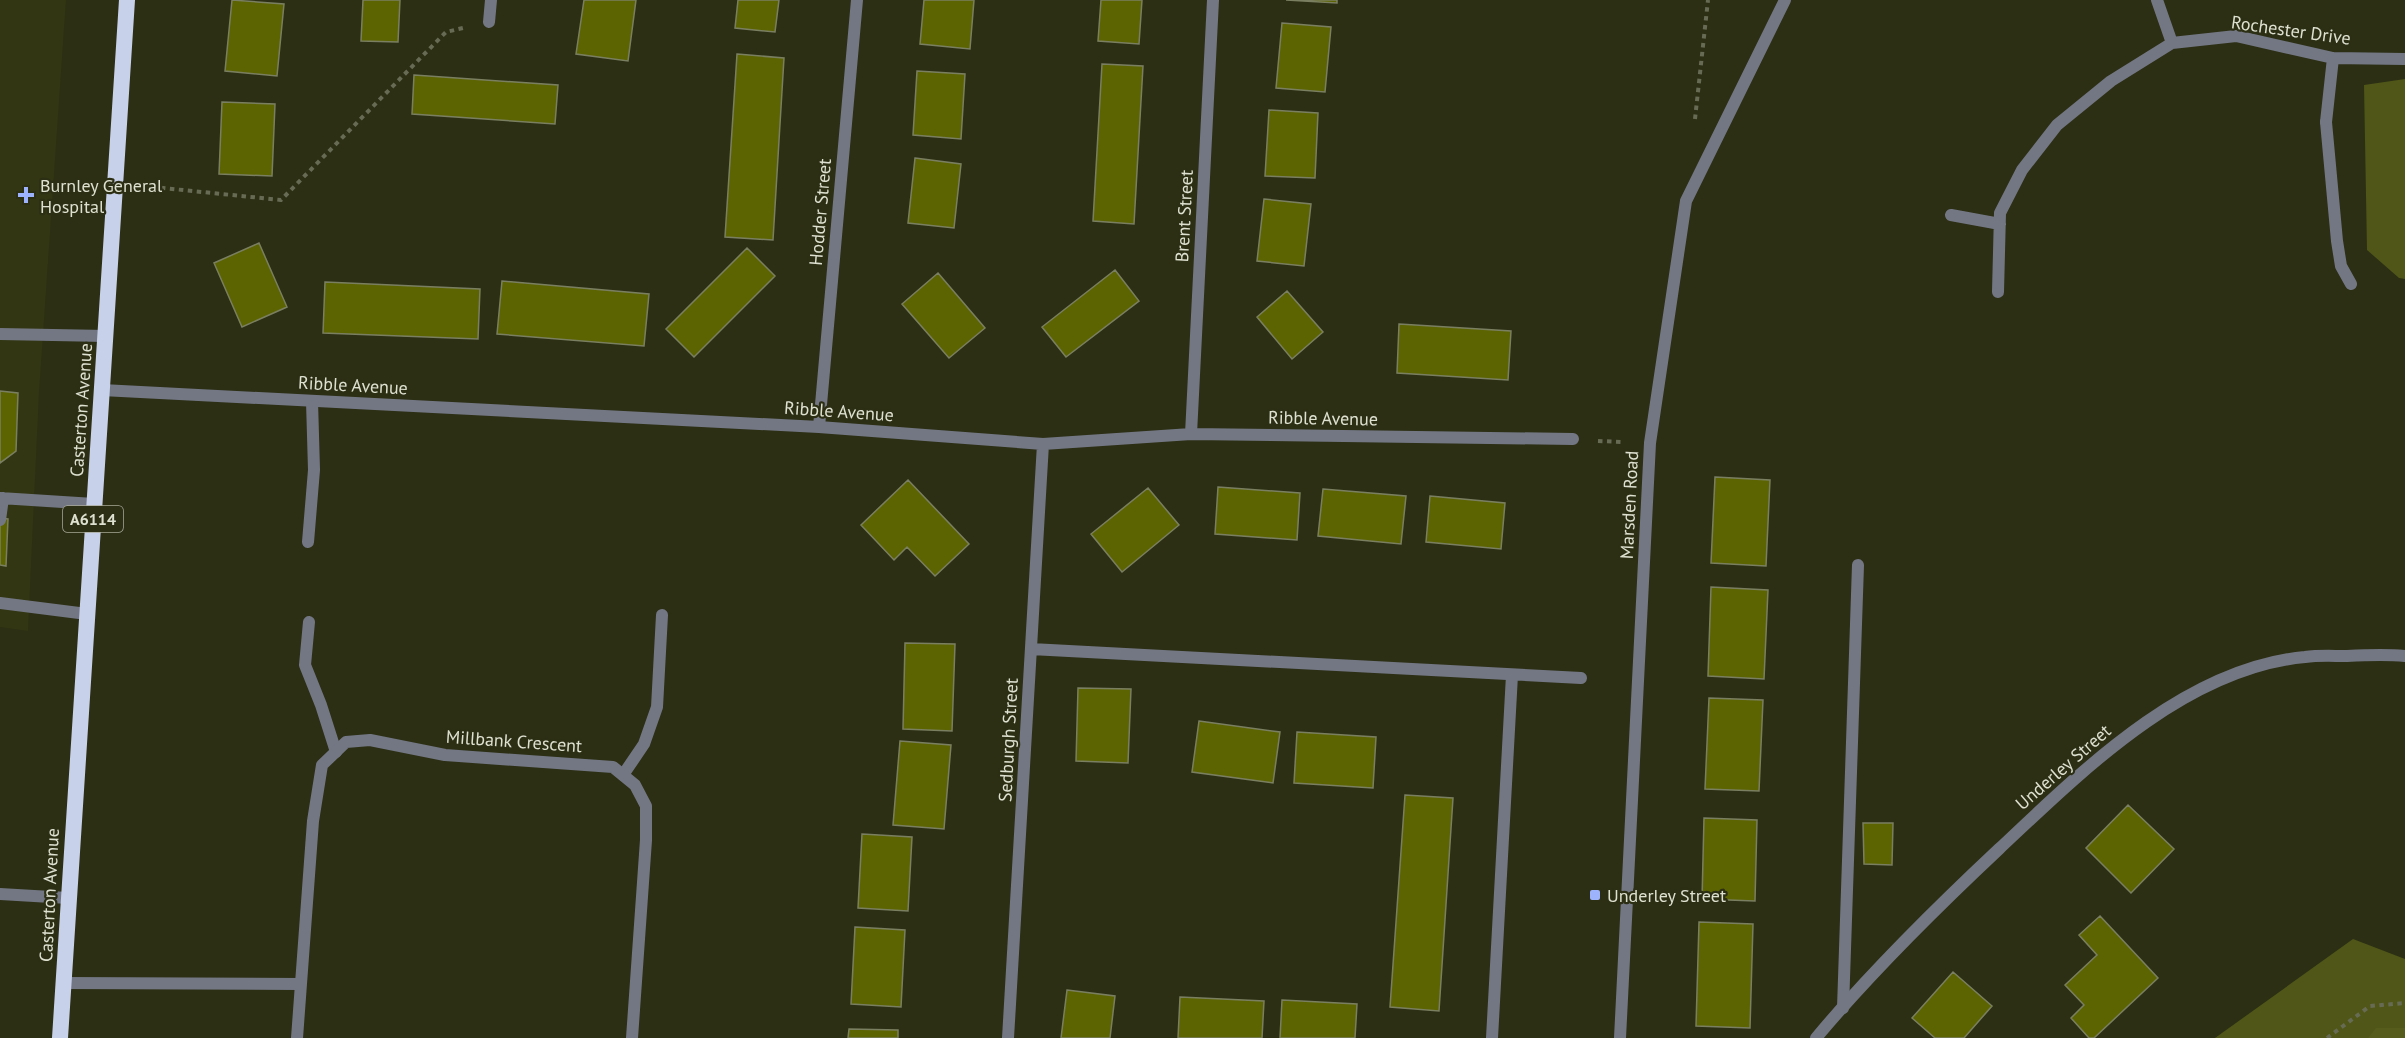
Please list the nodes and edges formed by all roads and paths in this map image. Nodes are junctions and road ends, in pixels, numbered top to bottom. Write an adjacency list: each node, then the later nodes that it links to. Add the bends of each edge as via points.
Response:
1 (127, 0): 14 (highway, Casterton Avenue / A6114)
2 (491, 0): 8 (street)
3 (857, 0): 23 (street, Hodder Street)
4 (1213, 0): 24 (street, Brent Street)
5 (1708, 0): 13 (path)
6 (1785, 0): 26 (street, Marsden Road, via 1686,201)
7 (2157, 0): 10 (street)
8 (489, 22)
9 (446, 32): 14 (path, via 281,200)
10 (2172, 43): 11 (street, Rochester Drive, via 2236,36); 16 (street, Rochester Drive, via 2111,81 2057,125 2022,171 2000,213)
11 (2333, 58): 12 (street, Rochester Drive); 17 (street, via 2326,122 2337,241 2342,266)
12 (2405, 59)
13 (1694, 130)
14 (115, 183): 20 (highway, Casterton Avenue / A6114)
15 (1951, 215): 16 (street)
16 (2000, 224): 18 (street, Rochester Drive)
17 (2352, 284)
18 (1998, 292)
19 (0, 334): 20 (street)
20 (106, 336): 21 (highway, Casterton Avenue / A6114)
21 (102, 390): 22 (street, Ribble Avenue); 29 (highway, Casterton Avenue / A6114)
22 (312, 401): 23 (street, Ribble Avenue); 31 (street, via 314,470)
23 (819, 427): 27 (street, Ribble Avenue)
24 (1191, 434): 25 (street, Ribble Avenue); 27 (street, Ribble Avenue)
25 (1573, 439): 26 (path)
26 (1650, 443): 54 (street, Marsden Road)
27 (1043, 444): 37 (street, Sedburgh Street)
28 (1, 498): 29 (street); 30 (street)
29 (94, 504): 34 (highway, Casterton Avenue / A6114)
30 (0, 520)
31 (308, 542)
32 (1858, 565): 48 (street)
33 (0, 603): 34 (street)
34 (87, 614): 44 (highway, Casterton Avenue / A6114)
35 (662, 615): 42 (street, via 657,707 644,744)
36 (309, 622): 41 (street, via 305,665)
37 (1031, 649): 39 (street); 52 (street, Sedburgh Street)
38 (2405, 656): 48 (street, Underley Street, via 2304,657 2257,667 2182,700 2119,741 2057,795 1938,906)
39 (1512, 675): 40 (street); 53 (street)
40 (1581, 678)
41 (336, 752): 42 (street, Millbank Crescent, via 346,742 370,740 445,755 613,766); 46 (street, via 322,765 313,820)
42 (623, 775): 51 (street, via 635,785 645,806)
43 (0, 894): 44 (street)
44 (68, 898): 45 (highway, Casterton Avenue / A6114)
45 (63, 983): 46 (street); 49 (highway, Casterton Avenue / A6114)
46 (301, 984): 50 (street)
47 (2405, 1003): 56 (path, via 2370,1006)
48 (1844, 1008): 55 (street, Underley Street)
49 (60, 1038)
50 (297, 1038)
51 (632, 1038)
52 (1008, 1038)
53 (1492, 1038)
54 (1620, 1038)
55 (1816, 1038)
56 (2327, 1038)

